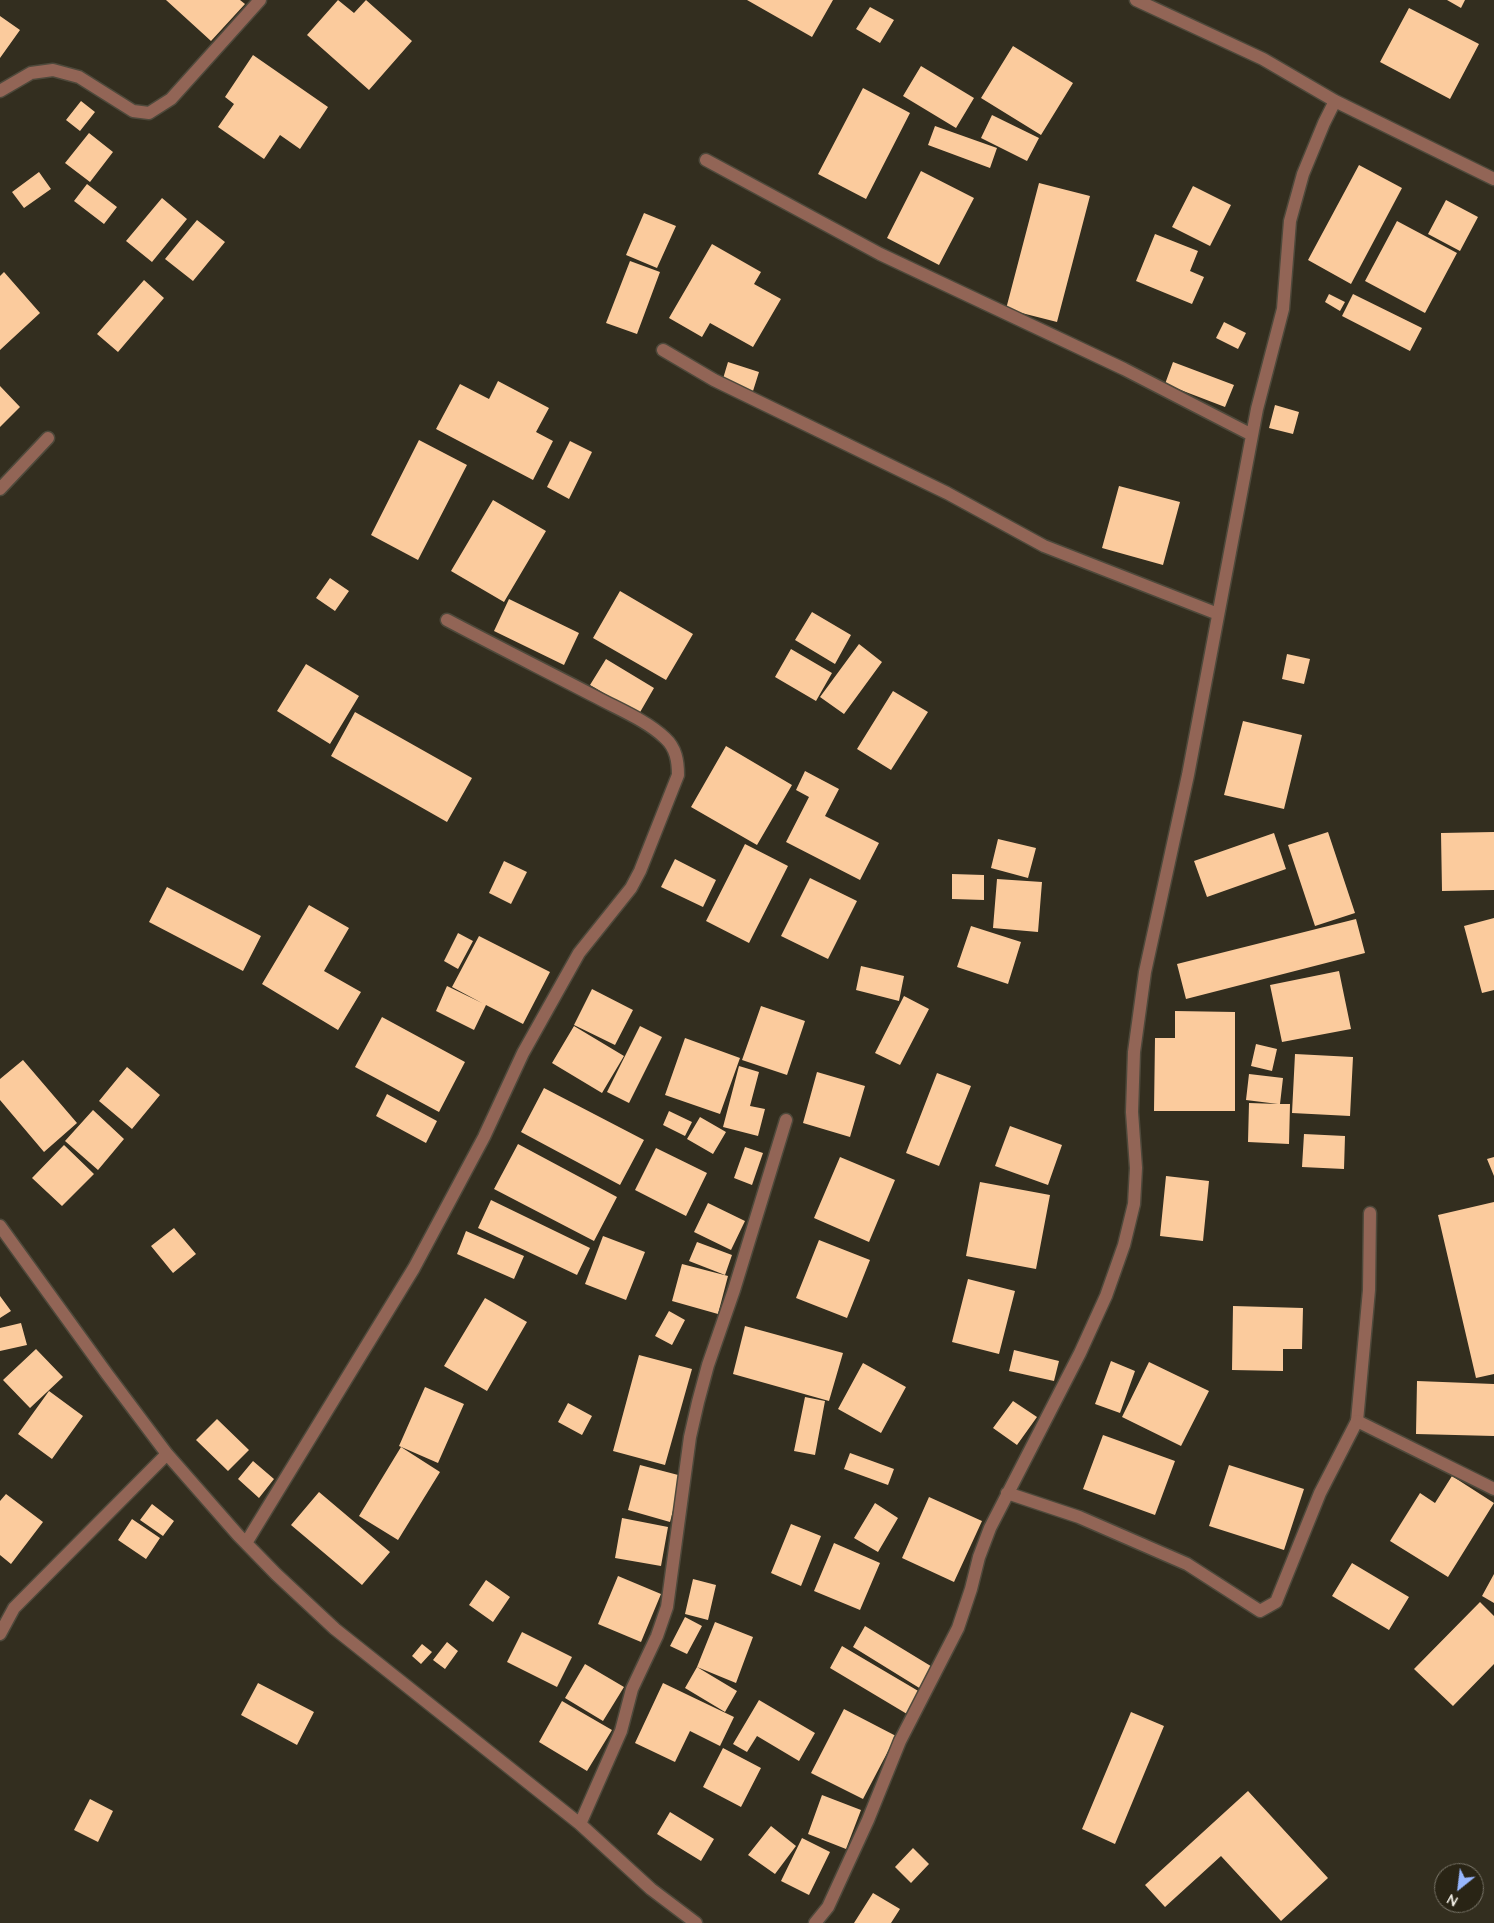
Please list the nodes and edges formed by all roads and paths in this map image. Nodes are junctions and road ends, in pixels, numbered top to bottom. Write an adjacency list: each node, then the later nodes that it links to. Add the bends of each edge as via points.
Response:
1 (260, 0): 4 (street, via 171,99 149,113 133,111 79,77 53,70 31,73)
2 (1136, 0): 3 (street)
3 (1158, 4): 5 (street)
4 (0, 91)
5 (1336, 101): 7 (street); 9 (street, via 1303,174 1290,221 1283,308)
6 (706, 160): 9 (street, via 880,254 1124,369)
7 (1494, 179)
8 (663, 350): 12 (street, via 714,380 947,493 1044,546)
9 (1252, 435): 12 (street)
10 (48, 438): 11 (street)
11 (0, 489)
12 (1218, 614): 20 (street, via 1188,775 1145,972 1134,1052 1134,1204 1106,1296)
13 (446, 620): 21 (street, via 607,703 664,737 678,759 678,776 631,888 579,953 523,1053 484,1137 414,1268)
14 (786, 1120): 23 (street, via 698,1402 690,1437 667,1607 632,1689 621,1731)
15 (1370, 1213): 17 (street, via 1370,1290)
16 (2, 1233): 18 (street)
17 (1357, 1421): 19 (street); 20 (street, via 1320,1493 1276,1602 1260,1611 1186,1564 1079,1516)
18 (167, 1454): 21 (street); 22 (street, via 14,1608)
19 (1494, 1489)
20 (1007, 1493): 25 (street, via 979,1557 958,1628 900,1741 828,1907)
21 (246, 1543): 23 (street, via 335,1629)
22 (0, 1634)
23 (580, 1824): 24 (street, via 651,1889)
24 (696, 1923)
25 (815, 1923)

